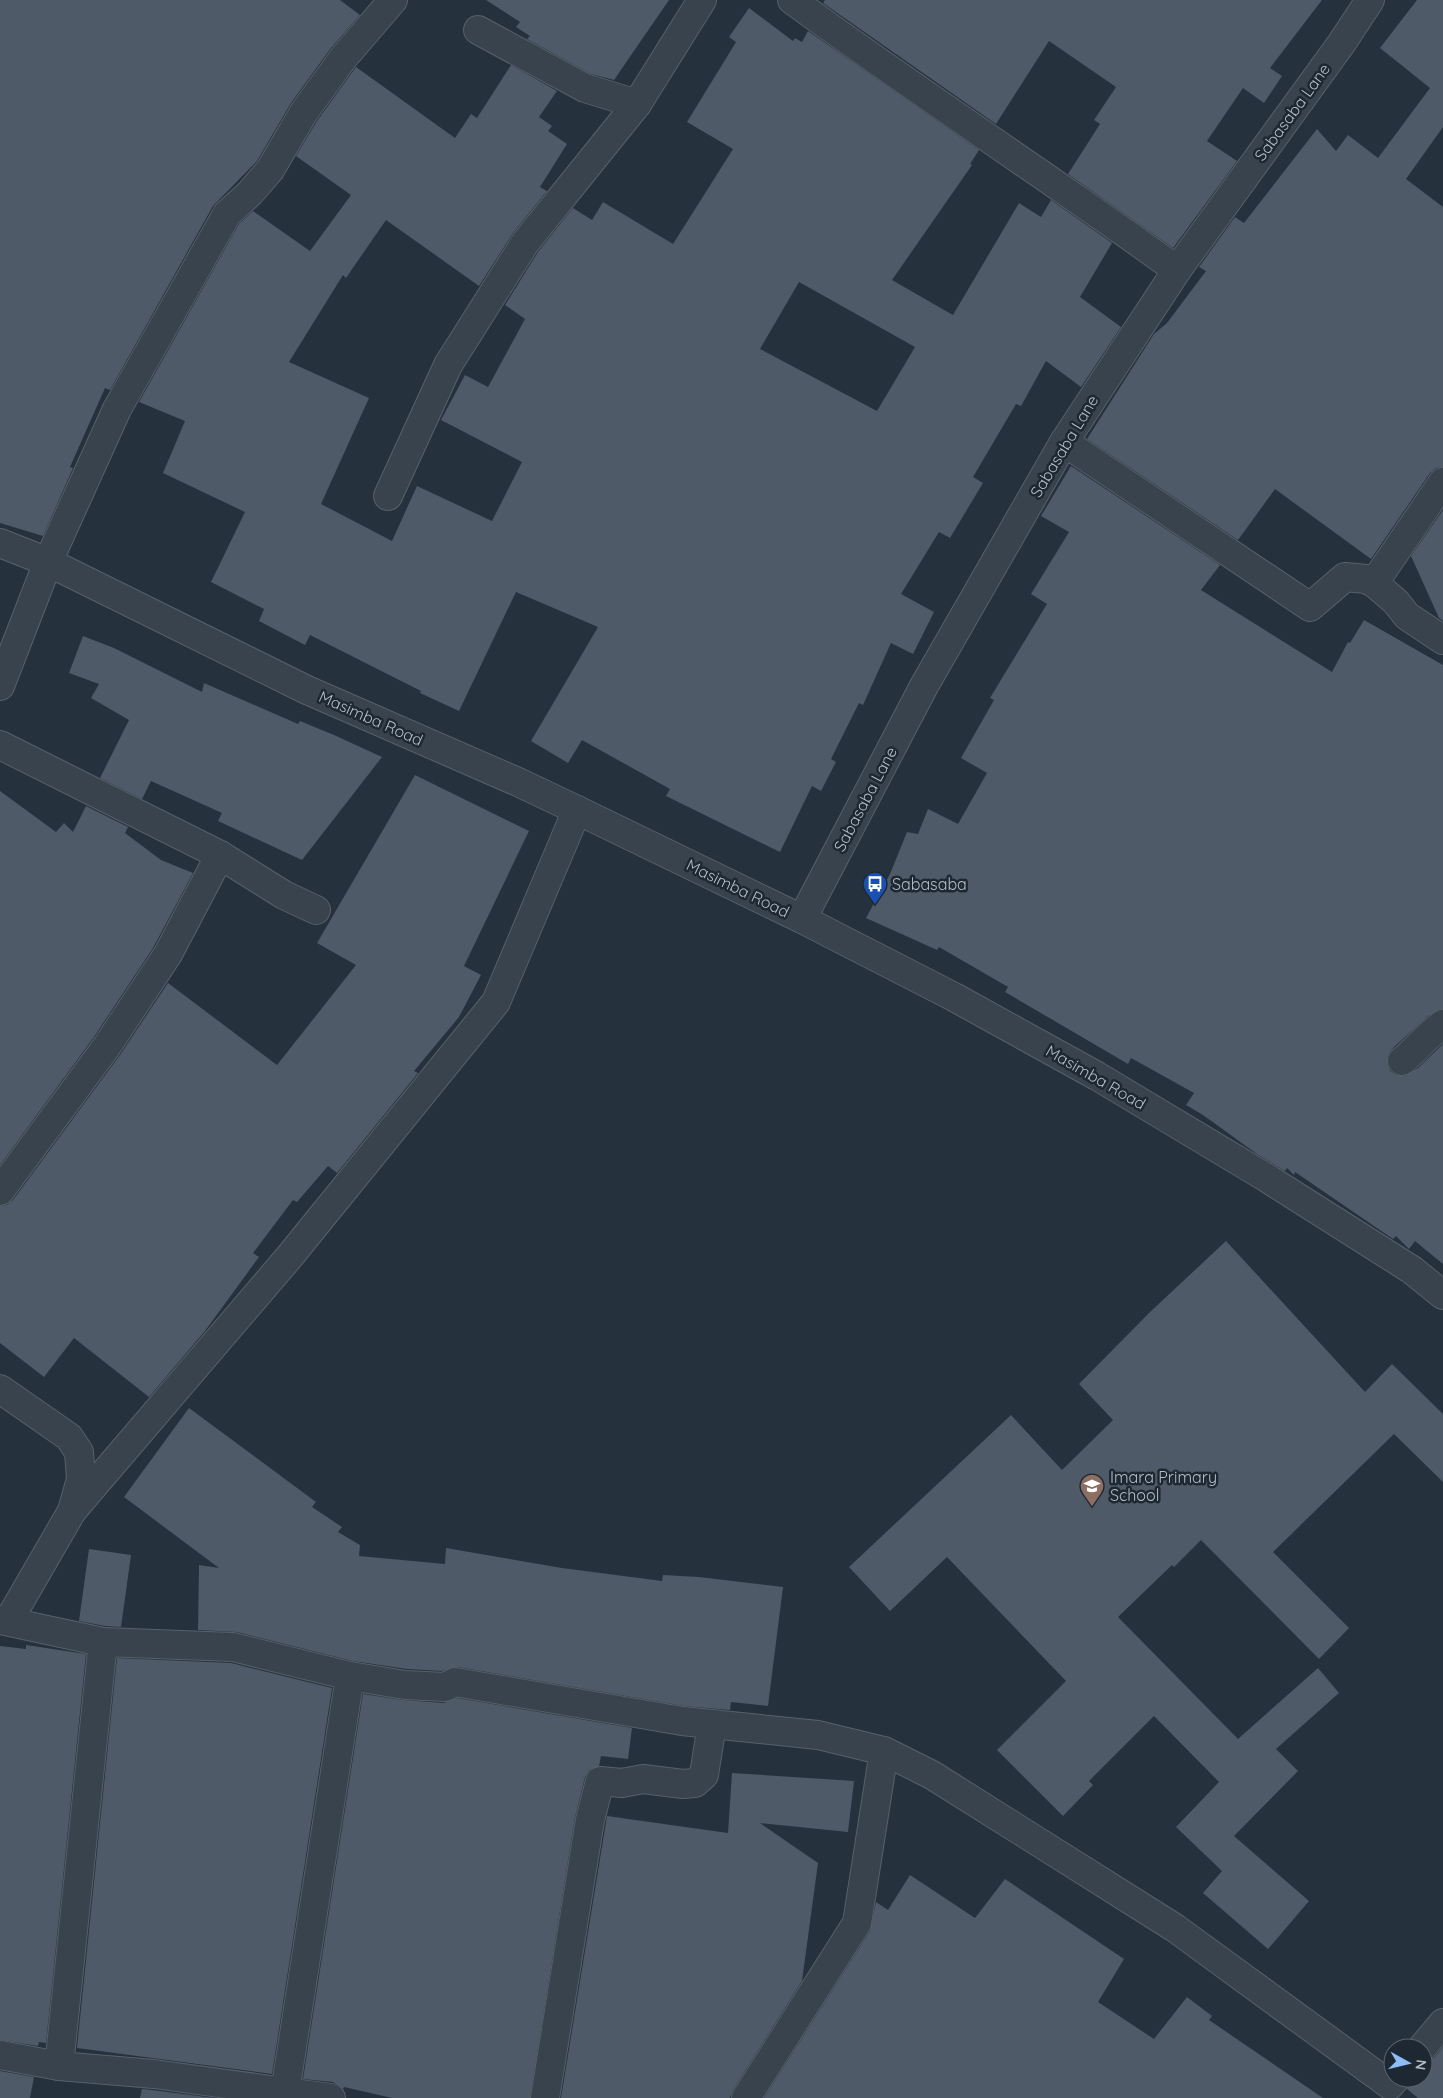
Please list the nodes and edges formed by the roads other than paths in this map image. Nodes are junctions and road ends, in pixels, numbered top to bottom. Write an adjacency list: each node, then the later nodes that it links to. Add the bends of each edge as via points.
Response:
1 (393, 0): 12 (street, via 304,112 270,170 227,214 117,409)
2 (702, 0): 6 (street)
3 (792, 0): 7 (street)
4 (1370, 0): 7 (street, Sabasaba Lane)
5 (478, 30): 6 (street, via 585,88)
6 (637, 104): 10 (street, via 525,243 448,365)
7 (1177, 270): 8 (street, Sabasaba Lane)
8 (1064, 442): 13 (street, via 1310,607 1345,577); 20 (street, Sabasaba Lane, via 924,686)
9 (1443, 482): 13 (street)
10 (388, 496)
11 (0, 543): 12 (street, Masimba Road)
12 (48, 562): 15 (street); 17 (street, Masimba Road, via 307,690)
13 (1374, 583): 14 (street, via 1407,616)
14 (1443, 640)
15 (0, 686)
16 (0, 745): 18 (street)
17 (577, 810): 20 (street, Masimba Road); 26 (street, via 496,1002 290,1256)
18 (220, 855): 19 (street, via 284,895); 23 (street, via 168,954 107,1046)
19 (316, 910)
20 (802, 920): 24 (street, Masimba Road, via 954,997 1097,1076 1275,1183 1412,1270)
21 (1443, 1024): 22 (street)
22 (1402, 1061)
23 (0, 1191)
24 (1443, 1295)
25 (0, 1389): 26 (street, via 69,1436 79,1452 81,1479)
26 (72, 1511): 27 (street)
27 (5, 1620): 28 (street)
28 (103, 1642): 29 (street, via 233,1647); 35 (street)
29 (350, 1676): 30 (street, via 405,1685 445,1687 455,1682 682,1722); 37 (street)
30 (712, 1724): 31 (street, via 818,1735); 39 (street, via 704,1775 695,1783 643,1779 622,1783 600,1781 590,1820)
31 (884, 1751): 36 (street, via 932,1775 1175,1928); 40 (street, via 857,1923)
32 (1443, 2023): 33 (street)
33 (1430, 2038)
34 (0, 2055): 35 (street)
35 (59, 2066): 37 (street, via 154,2074)
36 (1392, 2090)
37 (285, 2092): 38 (street)
38 (331, 2098)
39 (545, 2098)
40 (746, 2098)

